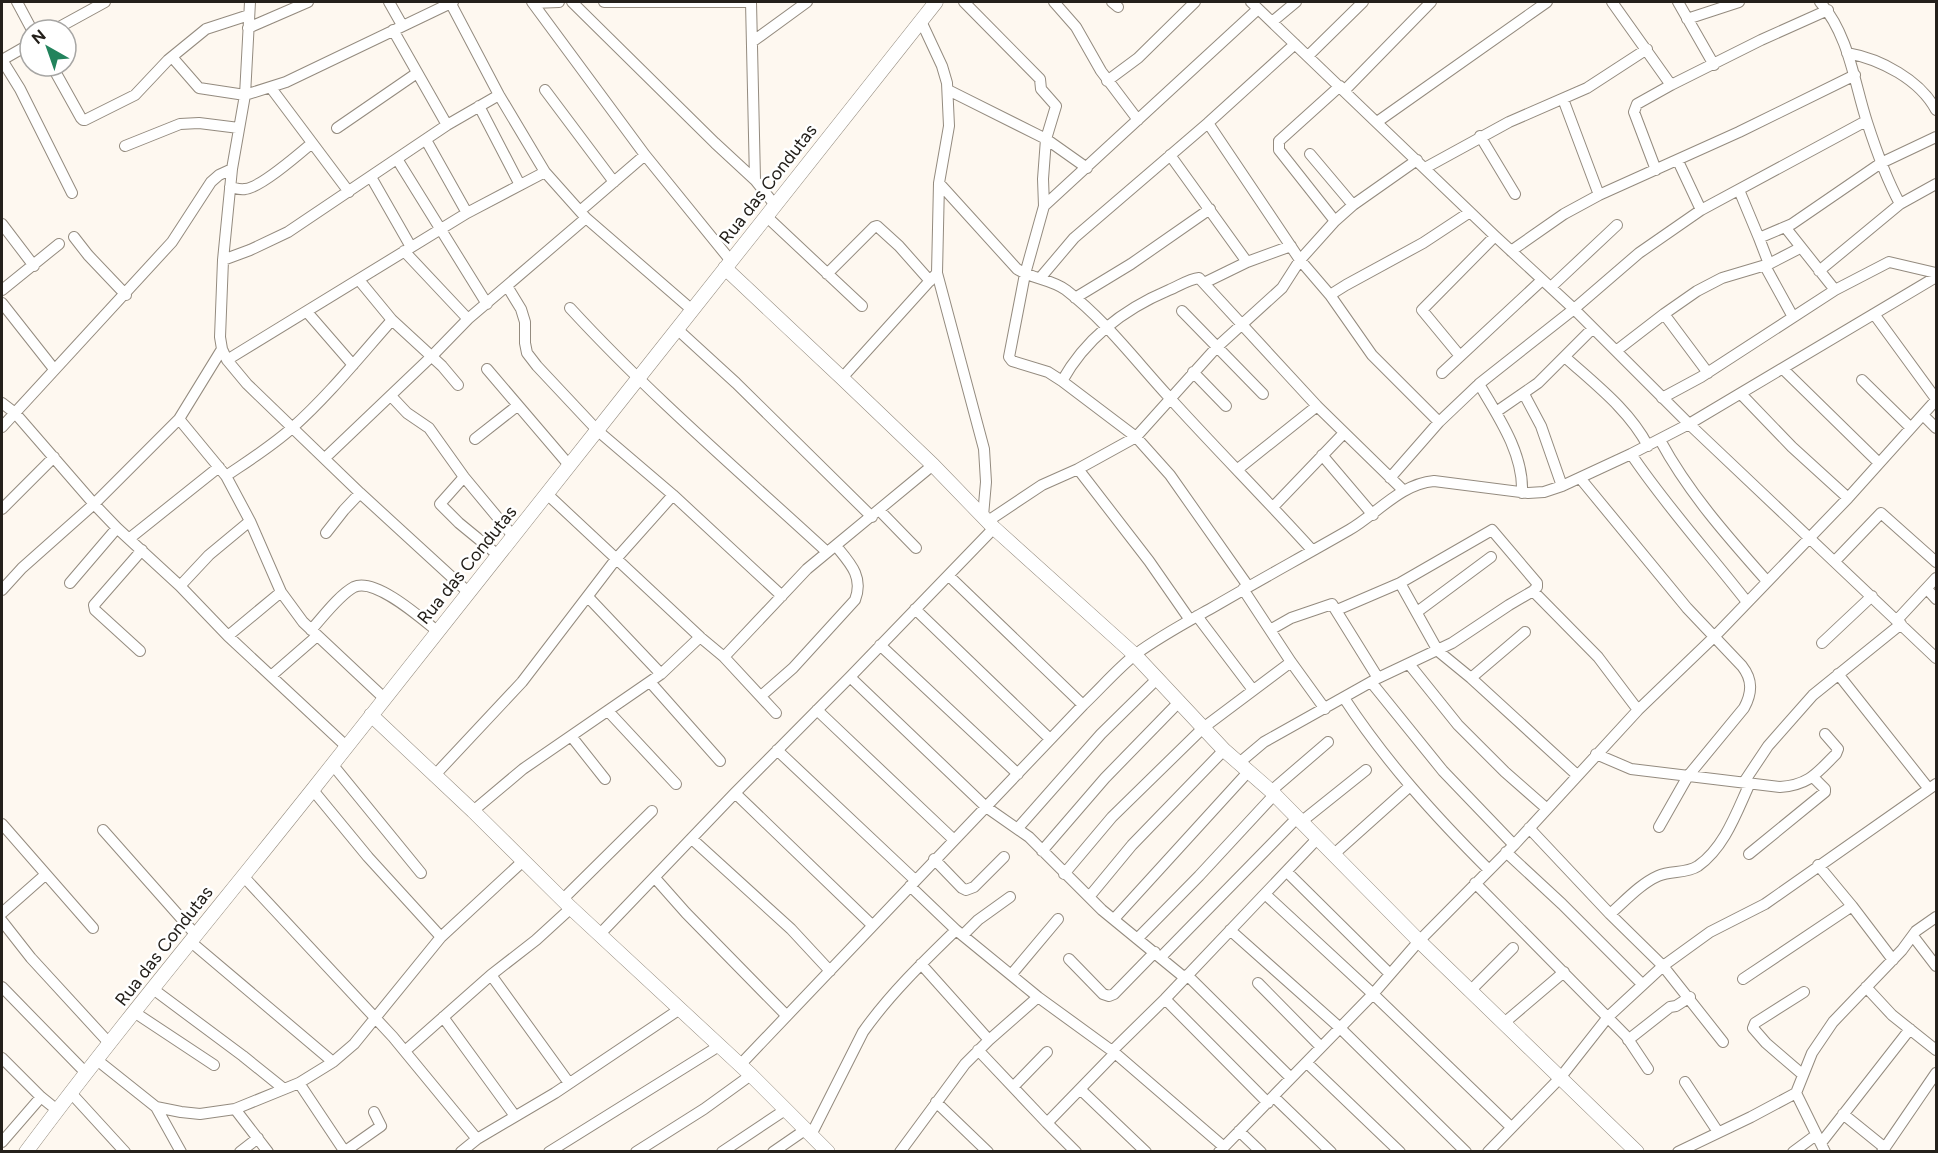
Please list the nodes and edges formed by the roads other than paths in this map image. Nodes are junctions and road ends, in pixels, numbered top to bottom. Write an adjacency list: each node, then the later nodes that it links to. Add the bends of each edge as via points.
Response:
1 (17, 2): 27 (street)
2 (250, 2): 26 (street)
3 (308, 2): 32 (street)
4 (389, 2): 33 (street)
5 (451, 2): 33 (street); 53 (street)
6 (532, 2): 7 (street); 71 (street)
7 (558, 2)
8 (572, 2): 82 (street)
9 (604, 2): 10 (street)
10 (751, 2): 34 (street)
11 (807, 2): 34 (street)
12 (936, 2): 30 (street, Rua das Condutas)
13 (964, 2): 66 (street, via 1040,79 1041,89 1056,108)
14 (1054, 2): 46 (street, via 1076,27)
15 (1195, 2): 46 (street)
16 (1296, 2): 31 (street)
17 (1363, 2): 39 (street)
18 (1431, 2): 49 (street)
19 (1547, 2): 59 (street)
20 (1612, 2): 36 (street)
21 (1678, 2): 29 (street)
22 (1739, 2): 29 (street)
23 (98, 3): 28 (street)
24 (1255, 5): 31 (street); 57 (street)
25 (1824, 6): 38 (street); 42 (street)
26 (249, 15): 32 (street); 40 (street, via 206,29)
27 (26, 18)
28 (74, 18)
29 (1687, 19): 42 (street)
30 (921, 21): 51 (street, via 942,66); 98 (street, Rua das Condutas)
31 (1272, 22): 35 (street)
32 (248, 28): 52 (street)
33 (398, 28): 43 (street); 48 (street)
34 (752, 42): 82 (street)
35 (1295, 44): 39 (street); 60 (street)
36 (1647, 49): 47 (street); 54 (street)
37 (18, 51): 41 (street)
38 (1847, 53): 44 (street); 56 (street, via 1862,56 1906,78 1922,90)
39 (1308, 56): 49 (street)
40 (172, 57): 45 (street, via 135,95 82,120); 52 (street, via 199,87)
41 (2, 60): 90 (street)
42 (1714, 65): 47 (street)
43 (417, 73): 61 (street); 63 (street)
44 (1855, 75): 58 (street); 74 (street)
45 (59, 78)
46 (1107, 81): 57 (street)
47 (1671, 84): 79 (street, via 1637,104 1634,112)
48 (272, 88): 52 (street); 68 (street)
49 (1342, 89): 59 (street); 102 (street, via 1277,145)
50 (545, 90): 83 (street)
51 (948, 90): 66 (street); 84 (street, via 949,126)
52 (245, 95): 62 (street)
53 (499, 95): 55 (street); 80 (street)
54 (1563, 99): 64 (street); 92 (street)
55 (479, 106): 61 (street); 86 (street)
56 (1936, 110)
57 (1138, 120): 77 (street)
58 (1866, 121): 75 (street); 88 (street)
59 (1377, 122): 76 (street)
60 (1208, 123): 72 (street); 111 (street)
61 (447, 125): 67 (street)
62 (239, 128): 69 (street, via 180,124); 78 (street)
63 (337, 128)
64 (1480, 136): 76 (street); 91 (street)
65 (1936, 137): 75 (street)
66 (1046, 139): 77 (street); 95 (street)
67 (426, 140): 73 (street); 100 (street)
68 (312, 143): 87 (street, via 250,188); 89 (street)
69 (125, 146)
70 (1310, 154): 94 (street)
71 (645, 155): 83 (street); 118 (street)
72 (1170, 155): 96 (street); 126 (street, via 1074,238)
73 (398, 159): 81 (street); 106 (street)
74 (1678, 160): 79 (street); 97 (street)
75 (1881, 163): 93 (street); 105 (street)
76 (1421, 164): 94 (street); 99 (street)
77 (1087, 168): 95 (street)
78 (232, 169): 87 (street); 134 (street, via 211,182 172,242)
79 (1656, 170): 92 (street)
80 (545, 172): 86 (street); 101 (street)
81 (370, 177): 89 (street); 113 (street)
82 (755, 180): 98 (street)
83 (614, 182): 101 (street)
84 (939, 183): 123 (street); 125 (street)
85 (1936, 184): 93 (street)
86 (520, 185): 100 (street)
87 (230, 186): 115 (street)
88 (1739, 189): 97 (street); 109 (street)
89 (349, 192): 115 (street, via 288,232)
90 (72, 194)
91 (1515, 194)
92 (1599, 195): 114 (street)
93 (1900, 204): 121 (street)
94 (1353, 205): 102 (street)
95 (1044, 207): 123 (street)
96 (1210, 208): 117 (street); 136 (street)
97 (1701, 210): 142 (street, via 1639,253)
98 (771, 211): 118 (street, Rua das Condutas); 122 (street)
99 (1470, 212): 107 (street); 135 (street)
100 (467, 213): 106 (street)
101 (583, 215): 130 (street); 141 (street)
102 (1335, 221): 116 (street)
103 (2, 224): 120 (street)
104 (1617, 225): 131 (street)
105 (1785, 227): 109 (street); 112 (street)
106 (441, 229): 113 (street); 138 (street)
107 (1495, 236): 114 (street); 158 (street, via 1422,310)
108 (74, 237): 134 (street)
109 (1759, 238): 119 (street)
110 (59, 244): 120 (street)
111 (1291, 246): 116 (street); 117 (street)
112 (1800, 248): 119 (street); 121 (street)
113 (407, 249): 127 (street); 148 (street)
114 (1512, 251): 128 (street)
115 (223, 260): 154 (street)
116 (1300, 260): 135 (street); 150 (street, via 1282,288)
117 (1247, 262): 129 (street)
118 (728, 265): 141 (street, Rua das Condutas); 168 (street)
119 (1767, 265): 145 (street, via 1722,278); 147 (street)
120 (34, 266): 132 (street)
121 (1820, 271): 133 (street)
122 (827, 274): 125 (street, via 877,226); 139 (street)
123 (1025, 274): 126 (street); 171 (street, via 1009,357)
124 (1936, 275): 133 (street, via 1889,262); 146 (street)
125 (933, 277): 168 (street); 227 (street, via 984,449)
126 (1041, 277): 136 (street)
127 (359, 280): 144 (street); 149 (street)
128 (1542, 280): 131 (street); 158 (street)
129 (1204, 283): 150 (street); 151 (street, via 1197,278 1156,295)
130 (507, 286): 138 (street); 195 (street, via 525,322 527,353)
131 (1551, 287): 142 (street)
132 (2, 290)
133 (1835, 290): 147 (street)
134 (126, 295): 162 (street)
135 (1330, 295): 189 (street, via 1372,355)
136 (1075, 298): 151 (street)
137 (2, 303): 162 (street)
138 (487, 304): 148 (street)
139 (862, 306)
140 (570, 308): 169 (street)
141 (691, 309): 153 (street, Rua das Condutas)
142 (1574, 309): 152 (street); 172 (street)
143 (1182, 311): 155 (street)
144 (306, 312): 160 (street); 161 (street)
145 (1664, 314): 156 (street); 167 (street)
146 (1874, 314): 164 (street); 180 (street)
147 (1793, 316): 167 (street)
148 (468, 319): 157 (street)
149 (392, 320): 157 (street); 161 (street)
150 (1242, 325): 155 (street); 184 (street)
151 (1106, 326): 171 (street, via 1072,363); 178 (street)
152 (1593, 328): 156 (street); 159 (street)
153 (677, 329): 169 (street, Rua das Condutas); 224 (street)
154 (222, 348): 160 (street); 188 (street)
155 (1216, 348): 165 (street); 174 (street)
156 (1616, 351): 179 (street)
157 (432, 356): 173 (street); 177 (street)
158 (1460, 356): 166 (street)
159 (1566, 358): 175 (street); 200 (street, via 1629,416)
160 (227, 360): 193 (street)
161 (353, 365): 193 (street)
162 (54, 369): 186 (street)
163 (487, 369): 182 (street)
164 (1783, 369): 176 (street); 205 (street)
165 (1193, 372): 178 (street); 183 (street)
166 (1442, 373)
167 (1708, 373): 179 (street)
168 (842, 378): 207 (street)
169 (637, 379): 195 (street, Rua das Condutas); 234 (street, via 715,452)
170 (1862, 380): 192 (street)
171 (1062, 381): 197 (street)
172 (1479, 384): 185 (street); 189 (street)
173 (458, 385)
174 (1263, 394)
175 (1524, 394): 185 (street); 214 (street, via 1541,426)
176 (1741, 394): 190 (street); 220 (street)
177 (391, 396): 204 (street); 211 (street, via 429,428)
178 (1170, 398): 197 (street); 209 (street)
179 (1662, 398): 190 (street)
180 (1936, 400): 187 (street)
181 (2, 403): 186 (street)
182 (517, 406): 198 (street); 206 (street)
183 (1226, 406)
184 (1317, 406): 196 (street); 209 (street)
185 (1496, 412): 217 (street, via 1521,467)
186 (15, 413): 191 (street); 203 (street)
187 (1923, 415): 192 (street); 194 (street)
188 (180, 419): 210 (street); 221 (street)
189 (1439, 422): 212 (street)
190 (1689, 424): 199 (street); 232 (street)
191 (2, 427)
192 (1910, 427): 205 (street)
193 (293, 428): 204 (street); 210 (street)
194 (1936, 428)
195 (598, 431): 206 (street, Rua das Condutas); 219 (street)
196 (1344, 433): 202 (street); 212 (street)
197 (1136, 437): 208 (street); 248 (street, via 1176,483)
198 (476, 439)
199 (1660, 440): 200 (street); 244 (street, via 1712,518)
200 (1647, 446): 201 (street)
201 (1630, 454): 213 (street); 258 (street)
202 (1322, 455): 222 (street); 225 (street)
203 (54, 457): 221 (street); 223 (street)
204 (325, 458): 216 (street)
205 (1879, 463): 220 (street)
206 (569, 465): 218 (street, Rua das Condutas)
207 (933, 465): 224 (street); 227 (street)
208 (1078, 469): 227 (street, via 1042,485); 262 (street)
209 (1238, 469): 222 (street)
210 (222, 472): 226 (street); 231 (street)
211 (464, 477): 230 (street); 237 (street, via 440,504)
212 (1390, 478): 215 (street)
213 (1580, 478): 214 (street); 269 (street)
214 (1562, 486): 217 (street)
215 (1403, 490): 217 (street, via 1434,481); 225 (street)
216 (360, 493): 229 (street); 253 (street)
217 (1522, 493)
218 (547, 494): 230 (street, Rua das Condutas); 239 (street)
219 (673, 495): 239 (street); 254 (street)
220 (1848, 498): 232 (street)
221 (94, 504): 228 (street); 250 (street)
222 (1273, 507): 236 (street)
223 (2, 509)
224 (876, 514): 233 (street); 234 (street)
225 (1373, 515): 236 (street)
226 (250, 521): 247 (street); 252 (street)
227 (988, 522): 242 (street); 275 (street)
228 (117, 528): 231 (street); 245 (street)
229 (326, 533)
230 (513, 536): 237 (street, Rua das Condutas)
231 (130, 538): 235 (street)
232 (1809, 538): 240 (street); 244 (street)
233 (916, 548)
234 (832, 549): 254 (street); 289 (street, via 854,568 859,591 855,600 793,668)
235 (142, 550): 247 (street); 273 (street, via 94,605)
236 (1312, 550): 248 (street)
237 (498, 555): 253 (street, Rua das Condutas)
238 (1491, 557): 261 (street)
239 (616, 559): 256 (street); 270 (street)
240 (1835, 561): 241 (street, via 1881,513); 255 (street)
241 (1936, 562)
242 (949, 576): 259 (street); 293 (street)
243 (1936, 578): 249 (street)
244 (1766, 580): 258 (street)
245 (69, 583)
246 (1400, 584): 251 (street, via 1492,530 1537,583); 260 (street); 261 (street)
247 (180, 586): 268 (street)
248 (1246, 588): 262 (street); 264 (street)
249 (1927, 589): 257 (street); 263 (street)
250 (2, 590)
251 (1533, 591): 274 (street); 296 (street, via 1598,657)
252 (281, 592): 267 (street); 268 (street)
253 (468, 592): 265 (street, Rua das Condutas)
254 (782, 596): 276 (street)
255 (1872, 596): 263 (street); 271 (street)
256 (588, 597): 280 (street); 315 (street, via 522,682)
257 (1936, 599)
258 (1747, 602): 269 (street)
259 (915, 609): 272 (street); 303 (street)
260 (1337, 610): 264 (street, via 1330,604); 286 (street)
261 (1417, 612): 274 (street)
262 (1193, 618): 275 (street); 288 (street)
263 (1899, 622): 277 (street); 281 (street)
264 (1270, 630): 278 (street)
265 (437, 631): 267 (street, via 397,600 361,585 344,595); 290 (street, Rua das Condutas)
266 (1525, 632): 285 (street)
267 (314, 633): 282 (street); 290 (street)
268 (228, 636): 282 (street)
269 (1713, 637): 296 (street); 316 (street, via 1748,673 1749,698)
270 (700, 638): 276 (street); 280 (street)
271 (1822, 643)
272 (880, 645): 283 (street); 313 (street)
273 (140, 651)
274 (1438, 651): 279 (street); 285 (street)
275 (1135, 655): 284 (street); 293 (street)
276 (724, 657): 289 (street)
277 (1936, 658)
278 (1291, 662): 288 (street); 295 (street)
279 (1409, 664): 286 (street); 327 (street, via 1458,725)
280 (661, 674): 287 (street)
281 (1838, 674): 319 (street, via 1813,695 1768,746); 322 (street)
282 (271, 676): 305 (street)
283 (850, 677): 294 (street); 326 (street)
284 (1158, 678): 292 (street); 332 (street, via 1101,734)
285 (1471, 678): 314 (street)
286 (1374, 680): 291 (street); 339 (street, via 1443,771)
287 (650, 682): 297 (street); 309 (street)
288 (1253, 690): 300 (street)
289 (761, 696): 298 (street)
290 (384, 698): 299 (street, Rua das Condutas)
291 (1344, 698): 295 (street); 321 (street)
292 (1180, 701): 300 (street); 340 (street, via 1105,778)
293 (1083, 705): 303 (street)
294 (817, 710): 306 (street); 337 (street)
295 (1325, 710): 311 (street, via 1264,742)
296 (1638, 710): 308 (street)
297 (608, 711): 302 (street); 320 (street)
298 (776, 713)
299 (371, 715): 305 (street, Rua das Condutas); 315 (street)
300 (1203, 728): 307 (street); 350 (street, via 1112,817)
301 (1825, 734): 317 (street, via 1838,751)
302 (571, 736): 318 (street); 328 (street)
303 (1050, 739): 313 (street)
304 (1328, 741): 325 (street)
305 (346, 746): 310 (street, Rua das Condutas)
306 (777, 750): 324 (street); 354 (street)
307 (1224, 750): 311 (street); 358 (street, via 1132,845)
308 (1596, 754): 314 (street); 316 (street, via 1631,769)
309 (720, 761)
310 (332, 764): 323 (street, Rua das Condutas); 349 (street)
311 (1244, 768): 325 (street); 365 (street)
312 (1366, 770): 330 (street)
313 (1018, 774): 326 (street)
314 (1577, 775): 327 (street)
315 (434, 776): 328 (street)
316 (1689, 776): 319 (street); 334 (street)
317 (1813, 777): 319 (street, via 1780,787); 341 (street, via 1825,792)
318 (605, 779)
319 (1747, 782): 362 (street, via 1724,837 1704,861 1696,867 1650,880)
320 (676, 784)
321 (1409, 787): 342 (street); 347 (street)
322 (1933, 787): 346 (street)
323 (312, 789): 352 (street, Rua das Condutas); 373 (street)
324 (735, 793): 336 (street); 367 (street)
325 (1272, 793): 330 (street); 374 (street)
326 (986, 807): 332 (street); 337 (street)
327 (1546, 808): 333 (street)
328 (473, 811): 345 (street)
329 (652, 811): 359 (street)
330 (1299, 820): 338 (street); 378 (street)
331 (2, 824): 351 (street)
332 (1018, 828): 340 (street)
333 (1529, 828): 339 (street); 362 (street)
334 (1659, 828)
335 (103, 830): 375 (street)
336 (692, 839): 353 (street); 384 (street)
337 (953, 839): 344 (street)
338 (1317, 839): 342 (street); 348 (street)
339 (1510, 848): 347 (street); 392 (street)
340 (1042, 851): 350 (street)
341 (1749, 854)
342 (1333, 855): 376 (street)
343 (1004, 857): 344 (street, via 974,888 966,890)
344 (934, 859): 354 (street)
345 (522, 862): 359 (street); 373 (street)
346 (1818, 865): 360 (street); 382 (street, via 1765,904 1710,932)
347 (1489, 870): 355 (street)
348 (1287, 872): 356 (street); 386 (street)
349 (421, 873)
350 (1064, 874): 358 (street)
351 (45, 875): 361 (street); 368 (street)
352 (243, 876): 375 (street, Rua das Condutas); 407 (street)
353 (656, 878): 371 (street); 404 (street)
354 (912, 883): 367 (street); 370 (street)
355 (1475, 883): 376 (street); 385 (street)
356 (1265, 894): 369 (street); 398 (street)
357 (1010, 897): 370 (street)
358 (1089, 897): 365 (street)
359 (566, 904): 371 (street); 387 (street, via 536,940)
360 (1852, 906): 380 (street); 390 (street)
361 (2, 913)
362 (1610, 914): 382 (street)
363 (1936, 917): 372 (street)
364 (1058, 919): 388 (street)
365 (1114, 919): 374 (street)
366 (2, 921): 414 (street)
367 (872, 925): 384 (street)
368 (93, 928)
369 (1230, 930): 389 (street); 409 (street)
370 (959, 932): 381 (street); 388 (street)
371 (600, 934): 402 (street)
372 (1913, 936): 380 (street); 383 (street)
373 (441, 938): 407 (street)
374 (1138, 938): 378 (street)
375 (194, 939): 395 (street, Rua das Condutas); 424 (street)
376 (1419, 941): 386 (street); 396 (street)
377 (1513, 948): 396 (street)
378 (1158, 955): 379 (street, via 1109,996); 389 (street)
379 (1069, 958)
380 (1893, 960): 394 (street)
381 (921, 964): 411 (street); 457 (street, via 863,1032)
382 (1663, 966): 392 (street); 400 (street)
383 (1936, 966)
384 (830, 970): 404 (street)
385 (1564, 972): 406 (street); 408 (street)
386 (1390, 974): 398 (street)
387 (491, 975): 405 (street); 437 (street)
388 (1011, 975): 399 (street)
389 (1186, 977): 401 (street); 433 (street)
390 (1743, 979)
391 (1258, 983): 416 (street)
392 (1642, 984): 406 (street)
393 (2, 987): 430 (street)
394 (1866, 987): 410 (street); 431 (street, via 1827,1030)
395 (153, 989): 403 (street, Rua das Condutas); 439 (street)
396 (1471, 990): 408 (street)
397 (1804, 992): 431 (street, via 1753,1028)
398 (1373, 994): 409 (street); 454 (street)
399 (1038, 997): 411 (street); 421 (street)
400 (1690, 997): 412 (street, via 1670,1007); 413 (street)
401 (1165, 999): 421 (street); 444 (street)
402 (680, 1009): 415 (street); 437 (street)
403 (134, 1012): 414 (street, Rua das Condutas); 426 (street)
404 (786, 1015): 427 (street)
405 (443, 1017): 419 (street); 452 (street)
406 (1608, 1017): 412 (street); 434 (street)
407 (376, 1019): 419 (street); 424 (street)
408 (1504, 1023): 434 (street)
409 (1339, 1027): 416 (street); 483 (street)
410 (1910, 1029): 418 (street); 451 (street)
411 (989, 1040): 417 (street)
412 (1628, 1040): 428 (street)
413 (1724, 1042)
414 (110, 1044): 423 (street, Rua das Condutas)
415 (719, 1046): 427 (street); 472 (street)
416 (1321, 1047): 425 (street)
417 (978, 1050): 438 (street); 445 (street)
418 (1936, 1050)
419 (405, 1051): 460 (street)
420 (1047, 1052): 438 (street)
421 (1113, 1052): 440 (street); 462 (street)
422 (2, 1058): 443 (street)
423 (97, 1060): 430 (street, Rua das Condutas); 446 (street)
424 (333, 1062): 436 (street)
425 (1306, 1063): 433 (street); 482 (street)
426 (214, 1065)
427 (740, 1065): 432 (street)
428 (1648, 1069)
429 (1936, 1073): 463 (street)
430 (86, 1074): 441 (street, Rua das Condutas)
431 (1802, 1074): 442 (street)
432 (750, 1075): 449 (street); 473 (street)
433 (1291, 1078): 444 (street)
434 (1560, 1078): 454 (street); 485 (street)
435 (1685, 1082): 456 (street)
436 (299, 1083): 439 (street); 464 (street)
437 (569, 1083): 452 (street)
438 (1013, 1087): 453 (street)
439 (284, 1089): 448 (street)
440 (1081, 1090): 453 (street); 479 (street)
441 (71, 1093): 447 (street, Rua das Condutas); 467 (street)
442 (1796, 1093): 456 (street); 461 (street)
443 (41, 1097): 447 (street); 458 (street)
444 (1271, 1100): 455 (street); 481 (street)
445 (936, 1102): 476 (street); 477 (street)
446 (156, 1107): 448 (street, via 200,1114); 468 (street)
447 (57, 1110): 466 (street, Rua das Condutas)
448 (235, 1110): 459 (street)
449 (785, 1110): 457 (street); 474 (street)
450 (374, 1112): 464 (street, via 381,1126)
451 (1843, 1114): 461 (street); 463 (street)
452 (515, 1116): 460 (street)
453 (1047, 1123): 478 (street)
454 (1511, 1127): 484 (street)
455 (1239, 1131): 462 (street); 480 (street)
456 (1718, 1132): 486 (street)
457 (808, 1133): 465 (street); 475 (street)
458 (3, 1137)
459 (258, 1138): 469 (street); 470 (street)
460 (477, 1139): 471 (street)
461 (1821, 1143): 487 (street)
462 (1222, 1149)
463 (1884, 1150)
464 (344, 1151)
465 (826, 1151)
466 (26, 1152)
467 (125, 1152)
468 (181, 1152)
469 (240, 1152)
470 (268, 1152)
471 (461, 1152)
472 (549, 1152)
473 (636, 1152)
474 (722, 1152)
475 (773, 1152)
476 (900, 1152)
477 (988, 1152)
478 (1076, 1152)
479 (1146, 1152)
480 (1261, 1152)
481 (1331, 1152)
482 (1400, 1152)
483 (1466, 1152)
484 (1488, 1152)
485 (1637, 1152)
486 (1678, 1152)
487 (1793, 1152)

